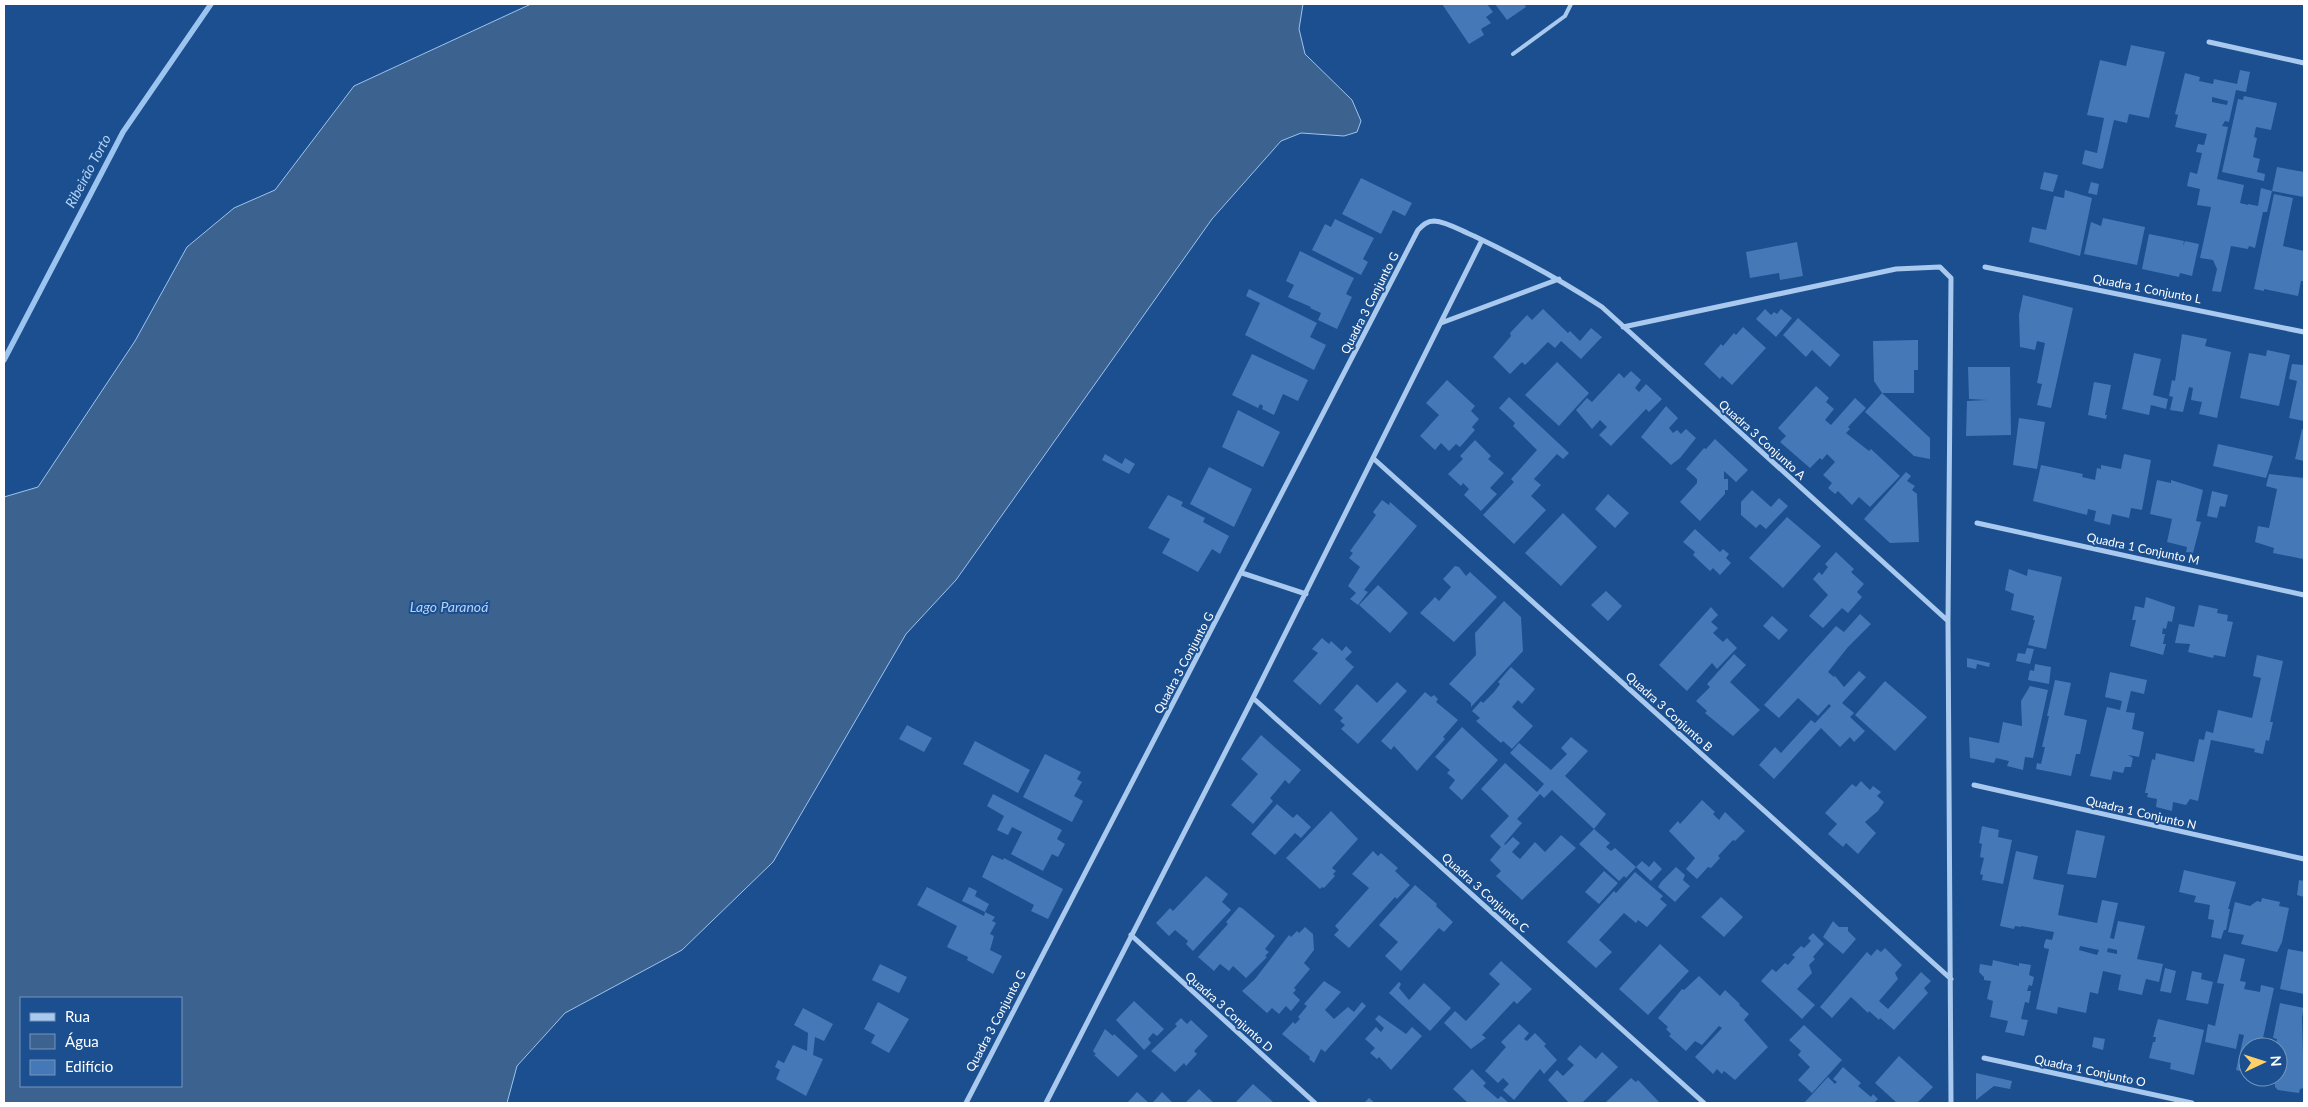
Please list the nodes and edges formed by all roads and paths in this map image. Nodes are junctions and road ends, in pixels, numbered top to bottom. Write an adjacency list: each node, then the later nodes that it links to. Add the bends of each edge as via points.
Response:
1 (1571, 4): 3 (lane, via 1565,16)
2 (2209, 42): 4 (street)
3 (1513, 54)
4 (2304, 63)
5 (1418, 230): 6 (street, Quadra 3 Conjunto A, via 1433,221 1446,223); 14 (street, Quadra 3 Conjunto G)
6 (1482, 240): 8 (street, Quadra 3 Conjunto A); 9 (street)
7 (1985, 267): 11 (street, Quadra 1 Conjunto L)
8 (1559, 278): 9 (street); 10 (street, Quadra 3 Conjunto A, via 1602,307)
9 (1441, 323): 12 (street)
10 (1623, 328): 17 (street, Quadra 3 Conjunto A); 17 (street, via 1896,269 1940,267 1951,278 1952,299)
11 (2304, 332)
12 (1374, 459): 15 (street); 22 (street, Quadra 3 Conjunto B)
13 (1977, 523): 16 (street, Quadra 1 Conjunto M)
14 (1242, 573): 15 (street); 24 (street, Quadra 3 Conjunto G)
15 (1306, 594): 18 (street)
16 (2304, 594)
17 (1948, 621): 22 (street)
18 (1253, 698): 21 (street); 27 (street, Quadra 3 Conjunto C)
19 (1974, 785): 20 (street, Quadra 1 Conjunto N)
20 (2304, 859)
21 (1130, 935): 25 (street); 26 (street, Quadra 3 Conjunto D)
22 (1951, 979): 28 (street)
23 (1984, 1058): 29 (street, Quadra 1 Conjunto O)
24 (966, 1103)
25 (1046, 1103)
26 (1315, 1103)
27 (1704, 1103)
28 (1951, 1103)
29 (2192, 1103)

